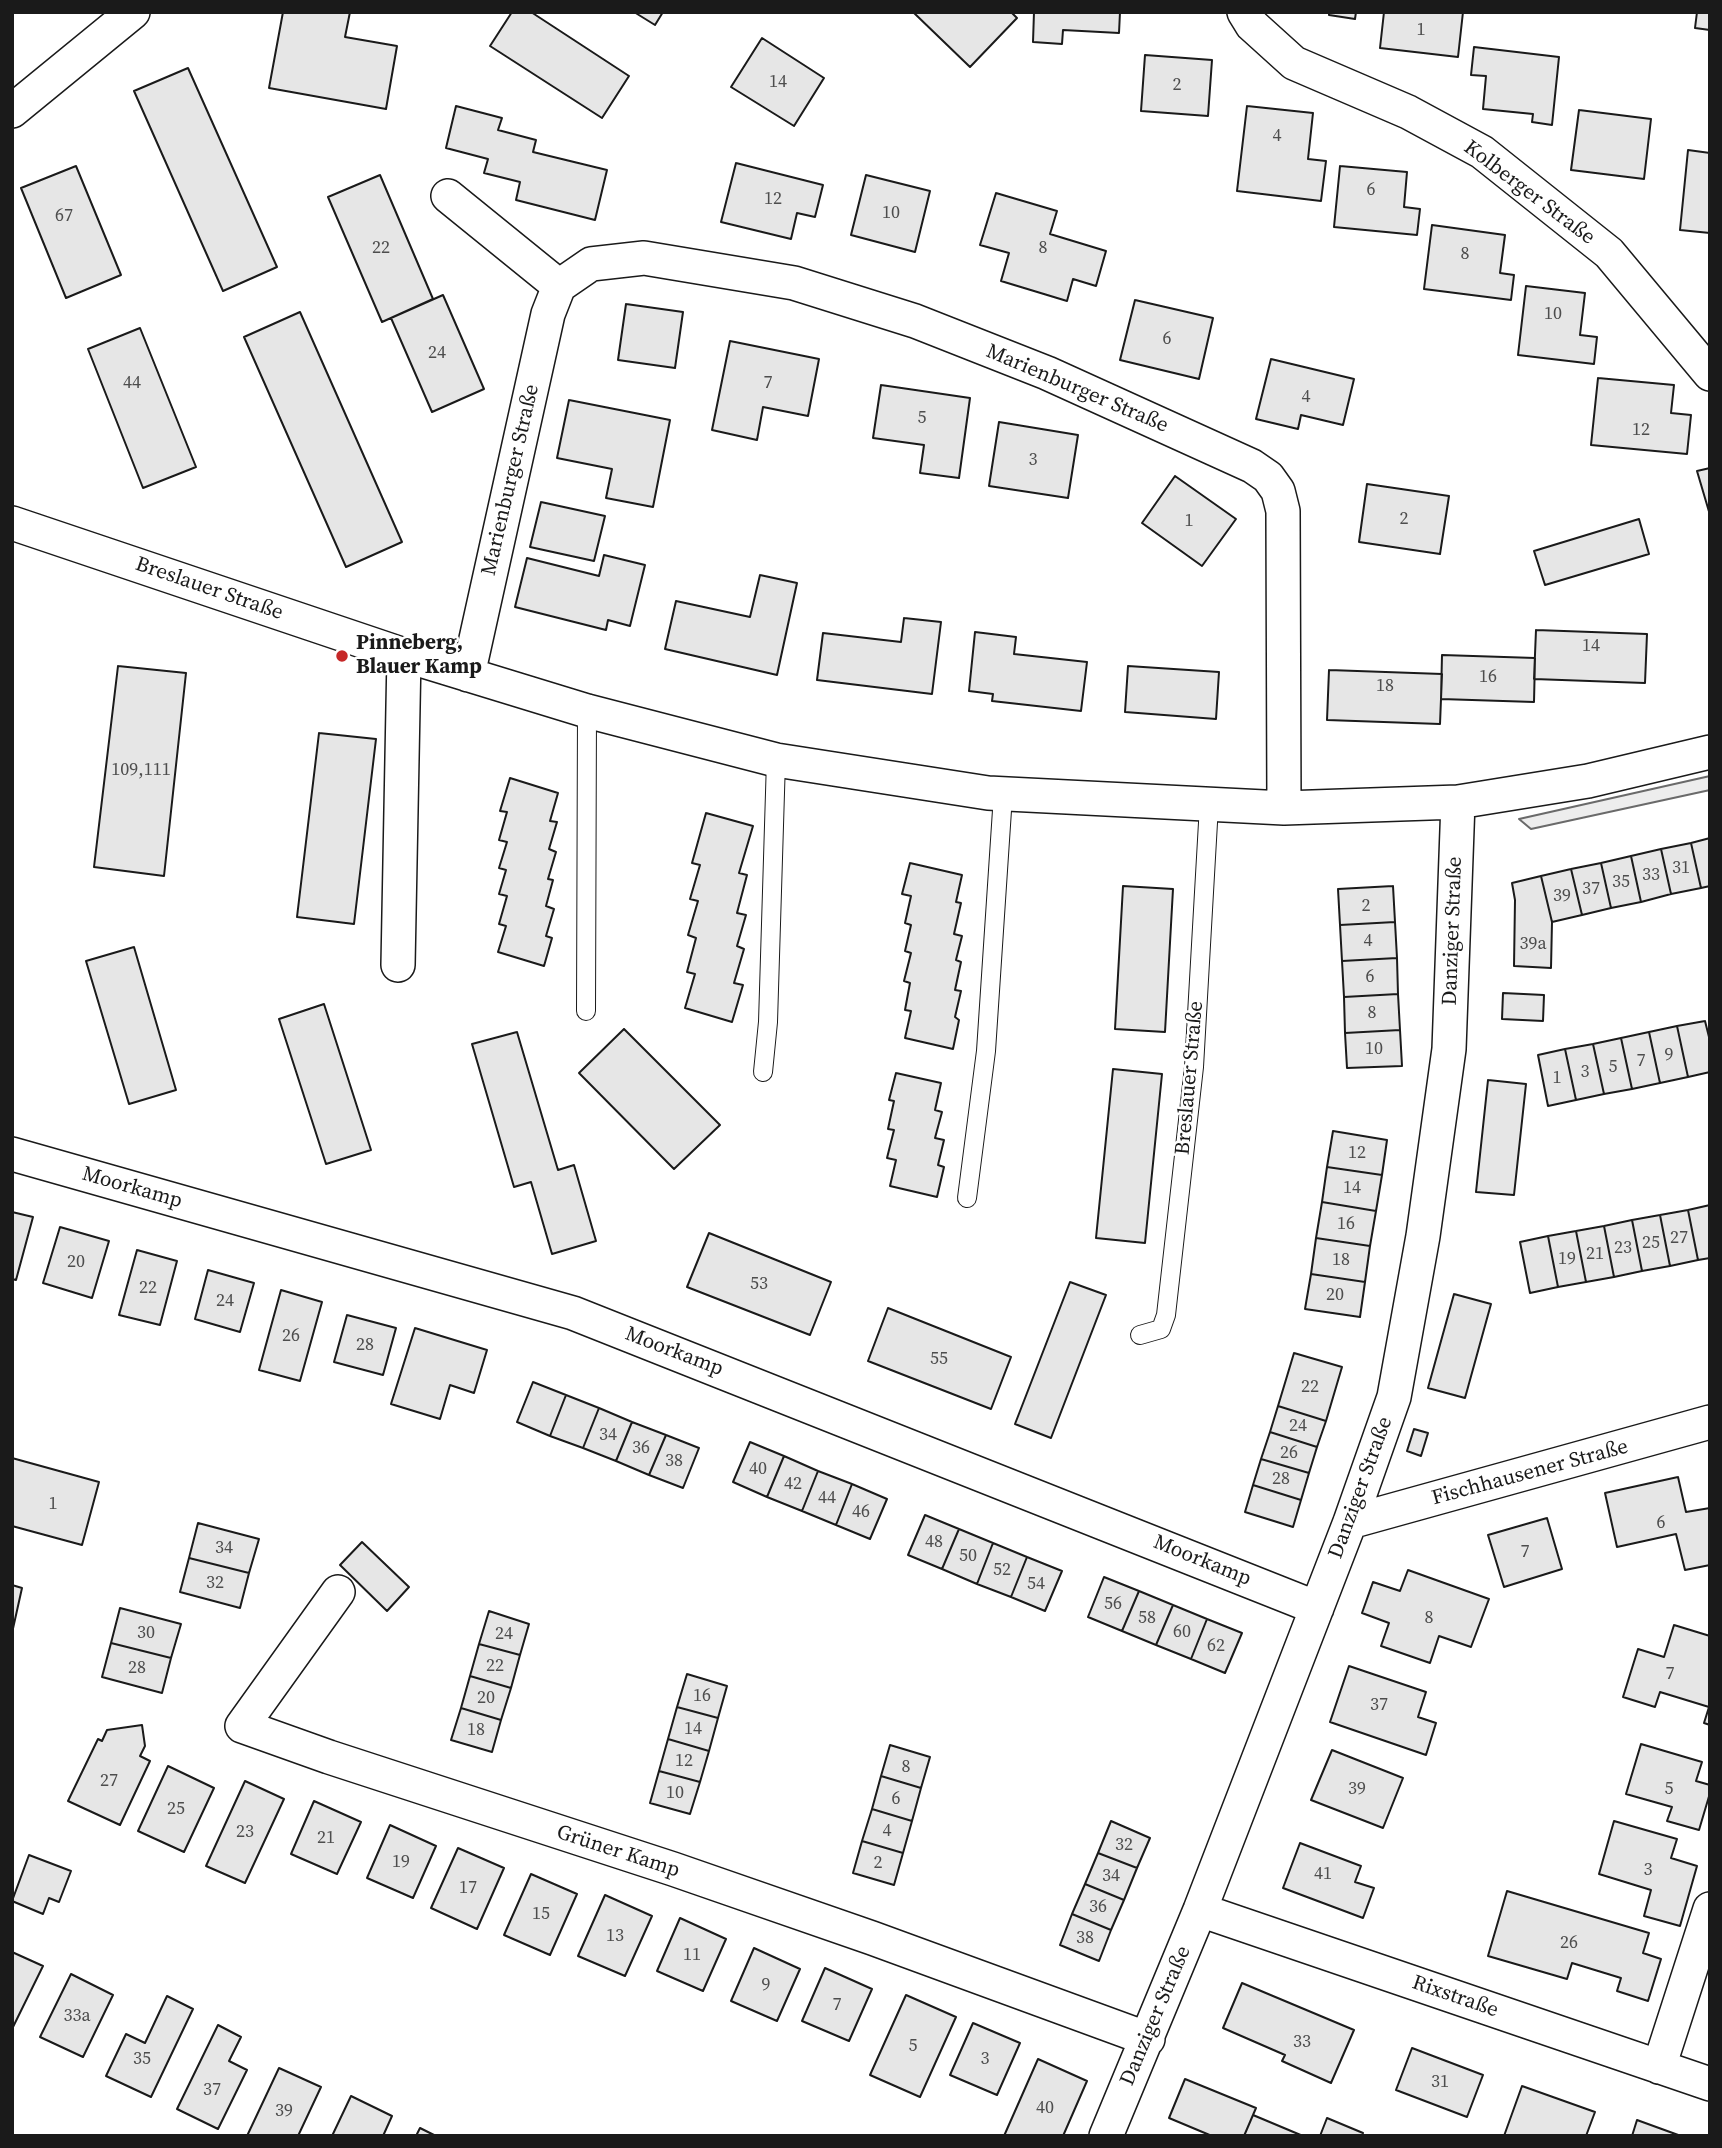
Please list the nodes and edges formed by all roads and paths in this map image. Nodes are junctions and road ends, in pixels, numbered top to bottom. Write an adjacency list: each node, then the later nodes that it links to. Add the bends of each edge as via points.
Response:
1 (133, 12): 3 (street)
2 (1244, 12): 6 (street, Kolberger Straße, via 1294,63 1408,112 1482,152 1609,253)
3 (12, 111)
4 (448, 196): 5 (street)
5 (559, 286): 9 (street, Marienburger Straße, via 548,314); 16 (street, Marienburger Straße, via 591,264 644,258 794,283 915,321 1047,373 1268,477 1283,511)
6 (1710, 374)
7 (12, 523): 8 (street, Breslauer Straße)
8 (404, 655): 9 (street, Breslauer Straße); 17 (street)
9 (468, 675): 10 (street, Breslauer Straße)
10 (587, 711): 12 (street, Breslauer Straße); 18 (lane)
11 (1710, 752): 14 (street, Breslauer Straße, via 1588,780)
12 (776, 760): 13 (street, Breslauer Straße); 19 (lane)
13 (1003, 795): 15 (street, Breslauer Straße); 21 (lane, via 986,1051)
14 (1458, 802): 16 (street, Breslauer Straße); 24 (street, Danziger Straße, via 1449,1049 1431,1182 1394,1397)
15 (1209, 805): 16 (street, Breslauer Straße); 22 (lane, Breslauer Straße, via 1194,1067 1166,1315 1161,1329)
16 (1284, 808)
17 (398, 965)
18 (586, 1011)
19 (763, 1072)
20 (12, 1154): 26 (street, Moorkamp, via 573,1313)
21 (967, 1198)
22 (1140, 1335)
23 (1710, 1422): 24 (street, Fischhausener Straße)
24 (1350, 1522): 26 (street, Danziger Straße)
25 (338, 1592): 29 (street, Grüner Kamp, via 242,1726 859,1933)
26 (1317, 1608): 28 (street, Danziger Straße)
27 (1710, 1909): 30 (street)
28 (1200, 1910): 29 (street, Danziger Straße); 30 (street, Rixstraße)
29 (1148, 2039): 32 (street, Danziger Straße)
30 (1660, 2067): 31 (street, Rixstraße)
31 (1710, 2084)
32 (1106, 2136)

